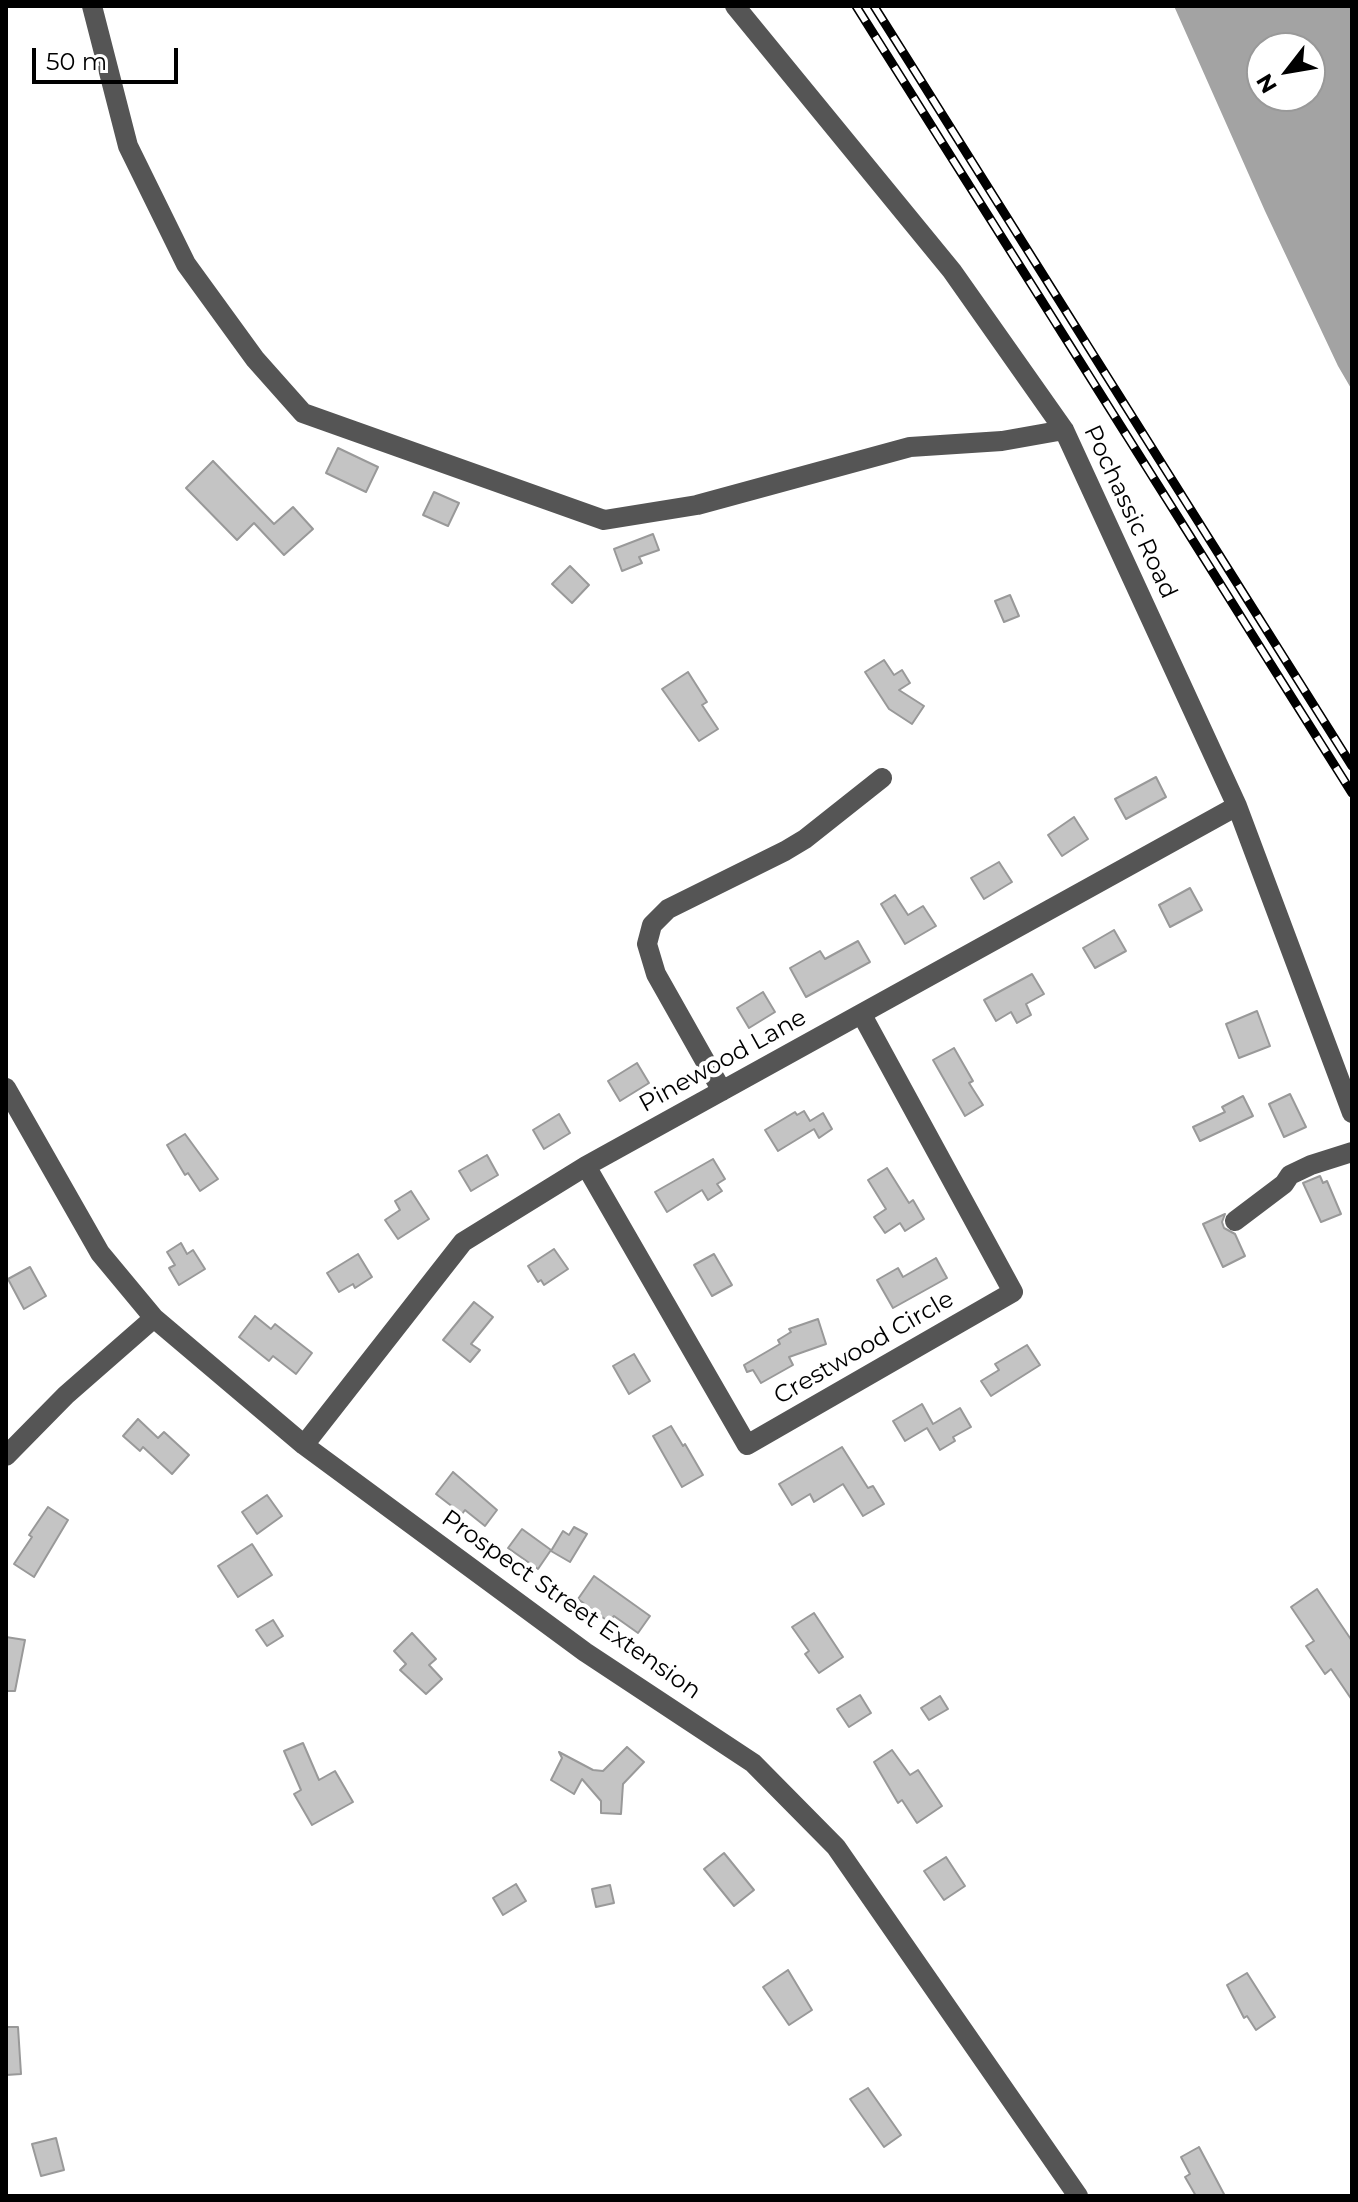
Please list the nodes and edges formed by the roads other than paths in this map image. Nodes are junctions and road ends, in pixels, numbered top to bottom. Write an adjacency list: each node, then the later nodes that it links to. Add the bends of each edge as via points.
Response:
1 (92, 6): 3 (street, via 128,146 186,264 255,359 303,413 604,520 697,505 910,447 1002,441)
2 (735, 6): 3 (street, Pochassic Road, via 952,271)
3 (1064, 430): 5 (street, Pochassic Road)
4 (882, 778): 8 (street, via 805,839 668,909 652,925 647,944 656,974)
5 (1237, 806): 6 (street, Pinewood Lane); 9 (street, Pochassic Road)
6 (862, 1015): 8 (street, Pinewood Lane); 11 (street, Crestwood Circle, via 1013,1292 747,1445)
7 (6, 1088): 13 (street, Prospect Street Extension, via 100,1253)
8 (722, 1091): 11 (street, Pinewood Lane)
9 (1352, 1113)
10 (1352, 1152): 12 (street, via 1290,1175)
11 (586, 1166): 14 (street, Pinewood Lane, via 463,1242)
12 (1235, 1221)
13 (154, 1318): 14 (street, Prospect Street Extension); 15 (street)
14 (304, 1445): 16 (street, Prospect Street Extension, via 585,1652 753,1763 836,1847)
15 (6, 1456)
16 (1078, 2196)

